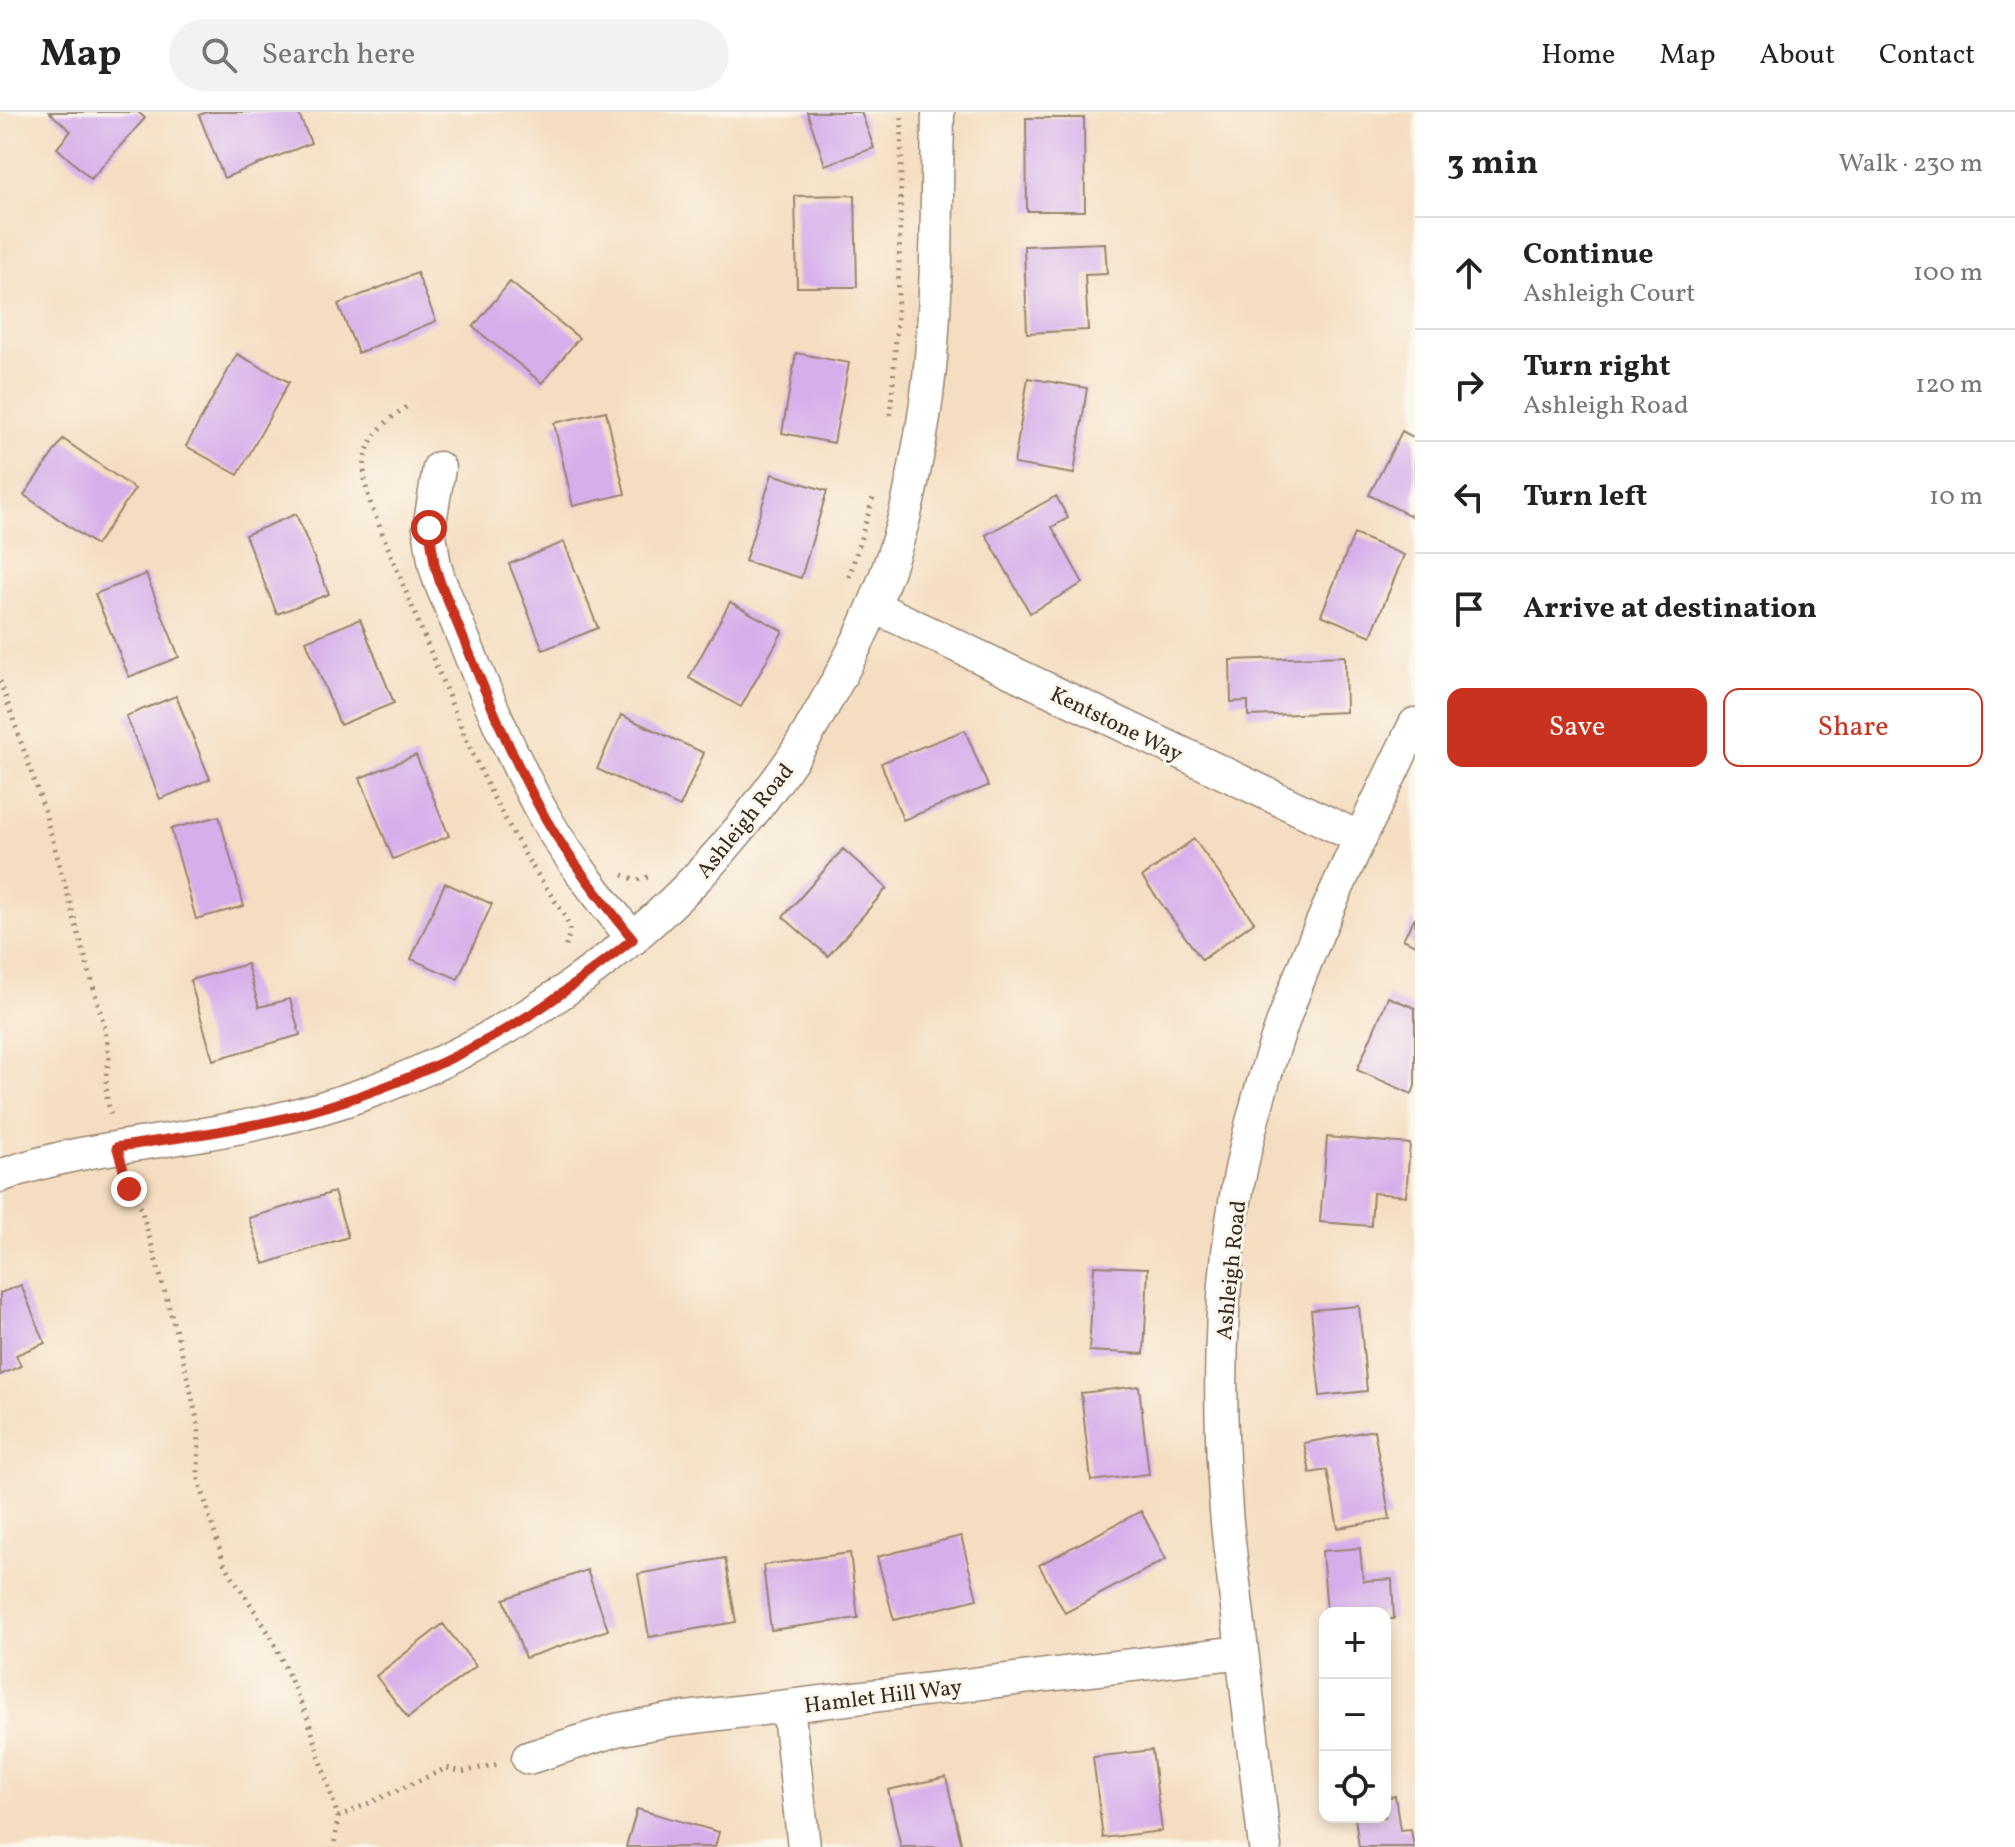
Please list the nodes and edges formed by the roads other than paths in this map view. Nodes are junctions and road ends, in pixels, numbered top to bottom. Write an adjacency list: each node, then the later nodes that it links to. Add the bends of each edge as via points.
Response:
1 (938, 112): 3 (street, Ashleigh Road, via 925,409 908,500)
2 (439, 468): 6 (street, via 429,528 440,582 518,767 579,870)
3 (875, 607): 5 (street, Kentstone Way); 6 (street, Ashleigh Road, via 796,755 735,837)
4 (1415, 724): 5 (street, Ashleigh Road)
5 (1360, 838): 8 (street, Ashleigh Road, via 1280,1027 1247,1142 1232,1222 1222,1324 1221,1422)
6 (633, 939): 7 (street, Ashleigh Road, via 583,979 483,1042 359,1096 236,1128 117,1127 84,1152)
7 (0, 1176)
8 (1242, 1652): 9 (street, Hamlet Hill Way); 12 (street, Ashleigh Road)
9 (788, 1706): 10 (street, Hamlet Hill Way, via 616,1730); 11 (street)
10 (528, 1758)
11 (804, 1847)
12 (1265, 1847)

